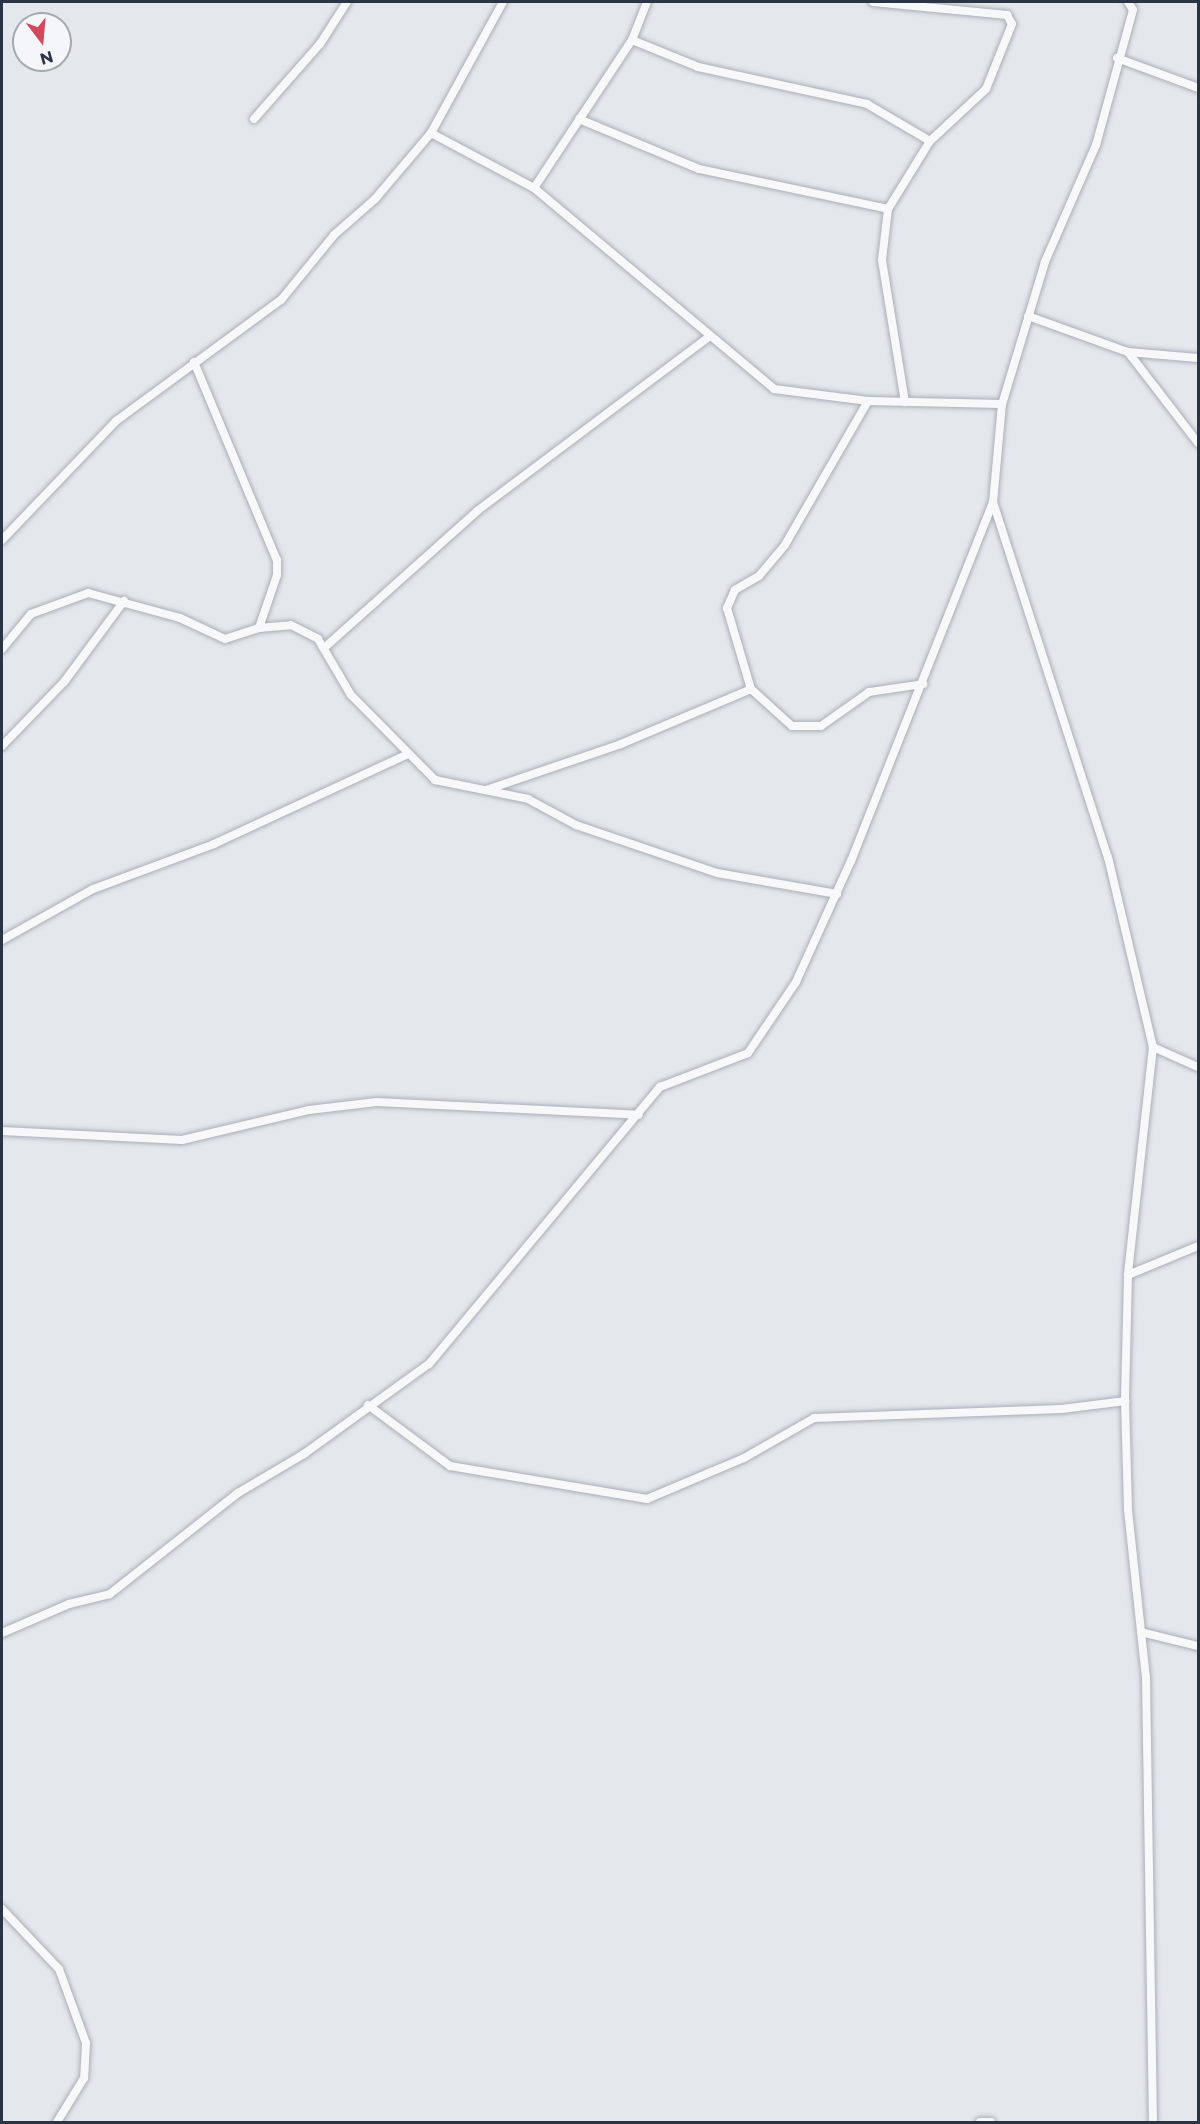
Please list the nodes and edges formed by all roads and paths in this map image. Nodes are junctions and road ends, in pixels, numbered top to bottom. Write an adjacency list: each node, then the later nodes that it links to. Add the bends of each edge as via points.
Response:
1 (347, 2): 10 (street, via 314,51)
2 (503, 2): 12 (street)
3 (647, 2): 7 (street)
4 (873, 2): 13 (street, via 952,7 1011,19 986,89)
5 (1128, 2): 6 (street)
6 (1135, 6): 8 (street)
7 (632, 40): 11 (street); 13 (street, via 698,67 867,104)
8 (1117, 58): 9 (street); 16 (street, via 1095,145)
9 (1198, 88)
10 (254, 119)
11 (579, 119): 14 (street); 15 (street, via 699,169)
12 (431, 133): 14 (street); 20 (street, via 281,300)
13 (930, 141): 15 (street)
14 (534, 188): 17 (street)
15 (888, 209): 22 (street, via 882,260)
16 (1028, 316): 18 (street); 23 (street)
17 (710, 336): 21 (street, via 774,389); 29 (street, via 477,511)
18 (1128, 352): 19 (street); 24 (street)
19 (1198, 358)
20 (194, 362): 26 (street, via 116,421); 28 (street, via 276,560 277,575)
21 (868, 401): 22 (street); 32 (street, via 785,545 759,576 729,598)
22 (905, 402): 23 (street)
23 (1002, 404): 25 (street)
24 (1198, 443)
25 (993, 502): 31 (street); 38 (street, via 1108,857)
26 (2, 540)
27 (124, 601): 28 (street, via 225,639); 30 (street, via 88,593 37,611); 33 (street, via 64,682)
28 (259, 628): 29 (street, via 291,625)
29 (324, 648): 34 (street, via 351,695)
30 (2, 649)
31 (922, 684): 32 (street, via 869,692 821,726 806,730 783,721); 36 (street)
32 (751, 689): 35 (street, via 631,740)
33 (2, 746)
34 (406, 755): 35 (street, via 435,780); 37 (street, via 214,844 93,889)
35 (485, 790): 36 (street, via 528,799 576,825 717,873)
36 (837, 894): 40 (street, via 795,982 748,1053 660,1087)
37 (2, 940)
38 (1153, 1047): 39 (street); 43 (street)
39 (1198, 1067)
40 (639, 1115): 41 (street, via 377,1102 309,1110 182,1140); 45 (street, via 552,1211 429,1364)
41 (2, 1131)
42 (1198, 1246): 43 (street)
43 (1128, 1275): 44 (street)
44 (1125, 1401): 45 (street, via 1062,1409 814,1418 744,1458 647,1499 450,1466); 46 (street, via 1128,1510)
45 (368, 1405): 47 (street, via 304,1454 238,1493 110,1594 69,1604)
46 (1141, 1632): 48 (street); 53 (street, via 1149,1782)
47 (2, 1633)
48 (1198, 1646)
49 (2, 1909): 50 (street, via 59,1969 86,2043 84,2078)
50 (57, 2122)
51 (980, 2122): 52 (street)
52 (991, 2122)
53 (1153, 2122)

